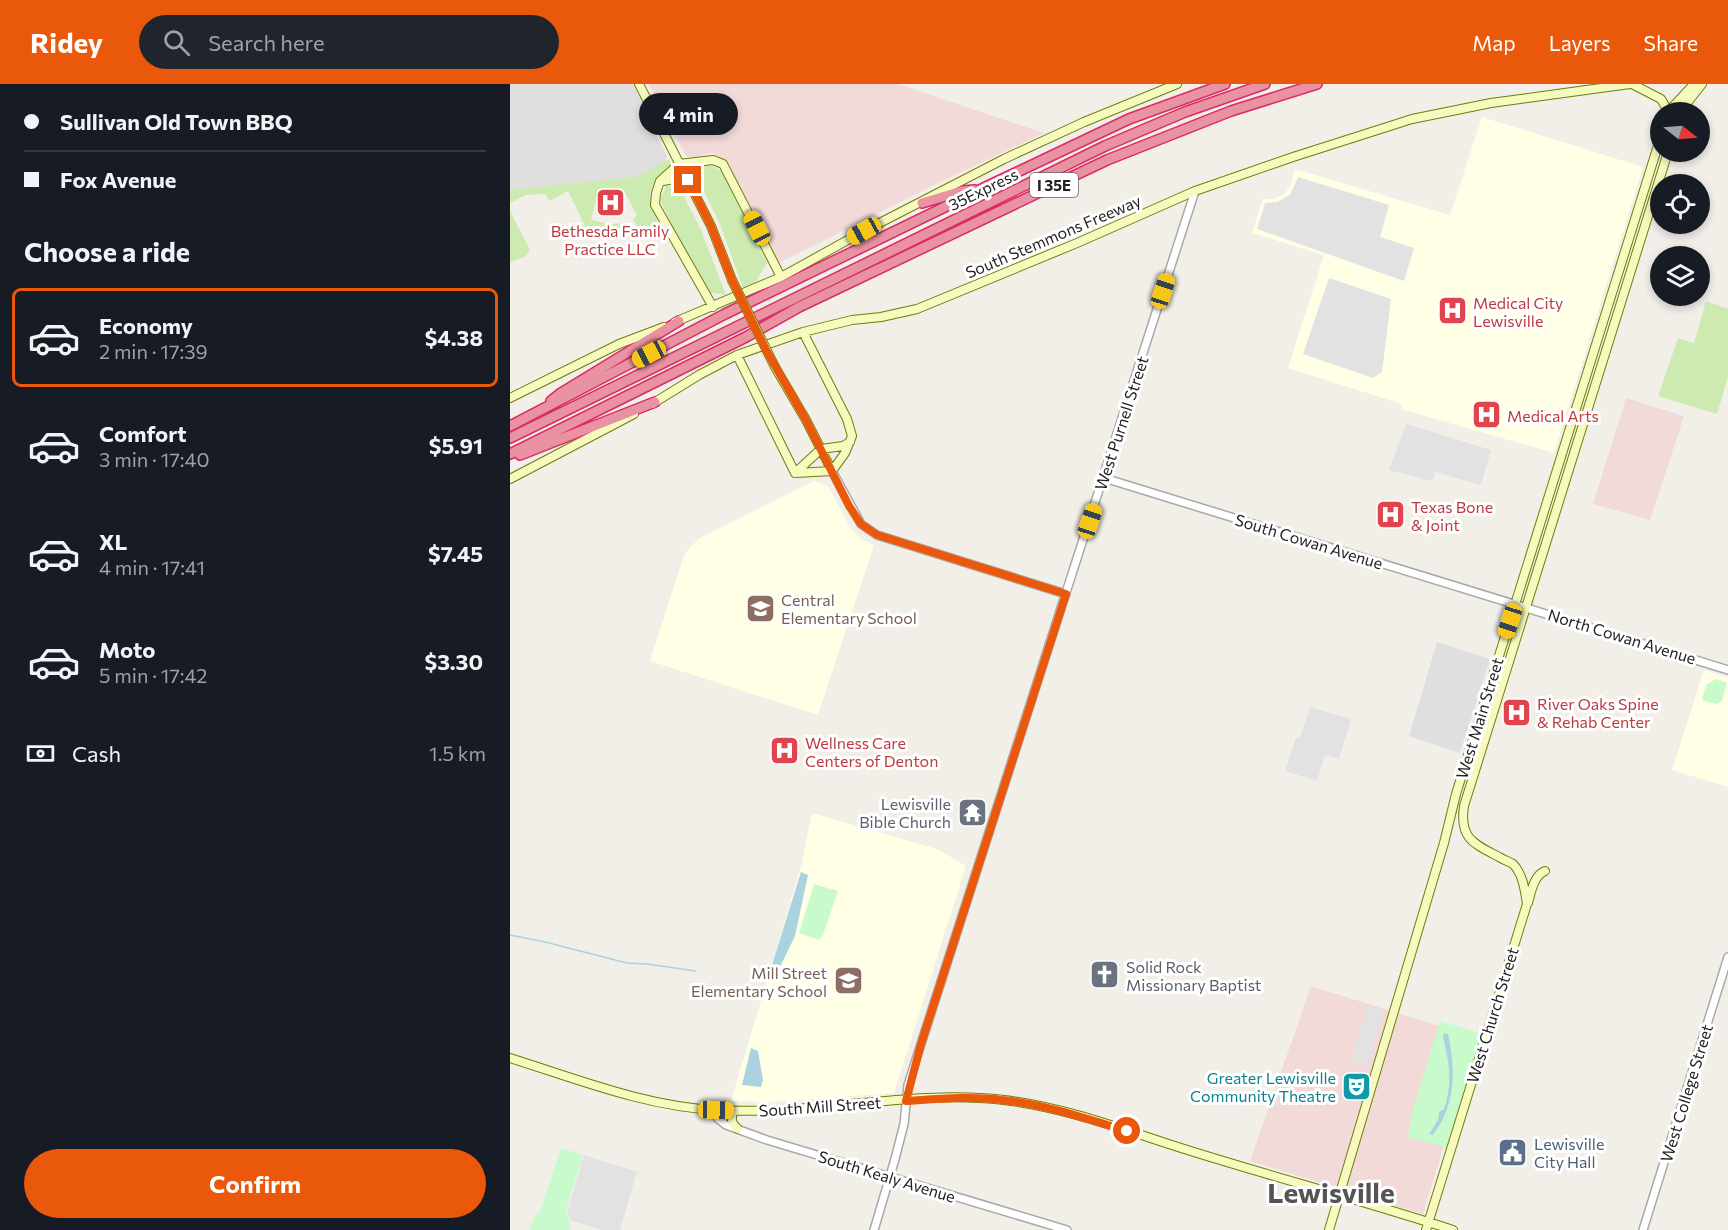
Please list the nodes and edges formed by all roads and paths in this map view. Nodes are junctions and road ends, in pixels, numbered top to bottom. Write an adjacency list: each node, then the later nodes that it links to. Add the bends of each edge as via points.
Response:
1 (639, 84): 15 (main road)
2 (1177, 84): 20 (main road, via 1074,127 959,181)
3 (1226, 84): 18 (highway, I 35E, via 1129,119)
4 (1265, 84): 30 (highway, 35Express, via 1105,146)
5 (1317, 84): 33 (highway, I 35E, via 1231,111 1107,160 799,307)
6 (1631, 84): 9 (main road); 19 (main road, South Stemmons Freeway, via 1412,119)
7 (1694, 84): 10 (main road)
8 (1701, 84): 11 (main road)
9 (1663, 102)
10 (1677, 102)
11 (1688, 102)
12 (701, 161): 15 (main road); 16 (main road); 21 (main road, via 718,161 726,169)
13 (1653, 162): 40 (main road, West Main Street)
14 (1665, 162): 41 (main road, West Main Street)
15 (679, 164): 16 (main road); 17 (main road)
16 (688, 180): 17 (main road); 32 (main road, bridge, via 775,367)
17 (660, 181): 22 (main road, via 655,205)
18 (980, 189): 20 (highway); 28 (highway, I 35E, via 725,314)
19 (1195, 192): 24 (main road, South Stemmons Freeway, via 917,309); 37 (street, West Purnell Street)
20 (922, 203): 21 (main road)
21 (781, 277): 22 (main road)
22 (712, 307): 23 (main road)
23 (678, 321): 26 (main road, via 619,344); 28 (highway, via 561,393)
24 (803, 332): 25 (main road, South Stemmons Freeway); 31 (main road, via 848,419)
25 (737, 355): 27 (main road, South Stemmons Freeway); 36 (main road)
26 (510, 398)
27 (656, 402): 34 (highway); 38 (main road, South Stemmons Freeway)
28 (534, 415): 29 (highway, I 35E)
29 (510, 426)
30 (510, 438)
31 (850, 442): 32 (main road); 35 (main road)
32 (822, 449): 35 (main road); 36 (main road)
33 (510, 454)
34 (510, 460)
35 (832, 471): 36 (main road); 39 (street, via 861,524 877,535)
36 (795, 473)
37 (1104, 478): 39 (street, West Purnell Street); 40 (street, South Cowan Avenue)
38 (510, 479)
39 (1066, 594): 47 (street, West Purnell Street)
40 (1515, 604): 41 (street, North Cowan Avenue); 52 (main road, West Main Street)
41 (1526, 607): 42 (street, North Cowan Avenue); 44 (main road, West Main Street, via 1462,817 1465,834 1478,846 1513,864)
42 (1728, 670)
43 (1545, 871): 44 (main road, West Church Street, via 1536,879)
44 (1527, 904): 53 (main road, West Church Street)
45 (1728, 957): 58 (street, West College Street)
46 (510, 1058): 48 (main road, South Mill Street, via 642,1098)
47 (906, 1101): 49 (main road, South Mill Street); 51 (street, West Purnell Street); 52 (main road, South Mill Street, via 978,1098 1017,1102 1086,1118)
48 (716, 1110): 49 (main road, South Mill Street); 50 (street, South Kealy Avenue, via 717,1118)
49 (732, 1111): 50 (main road, via 732,1125)
50 (738, 1129): 51 (street, South Kealy Avenue)
51 (890, 1177): 54 (street, West Purnell Street); 55 (street, South Kealy Avenue)
52 (1339, 1197): 53 (main road, South Mill Street); 56 (main road, West Main Street)
53 (1427, 1226): 57 (main road, South Mill Street)
54 (874, 1230)
55 (1067, 1230)
56 (1329, 1230)
57 (1453, 1230)
58 (1643, 1230)

